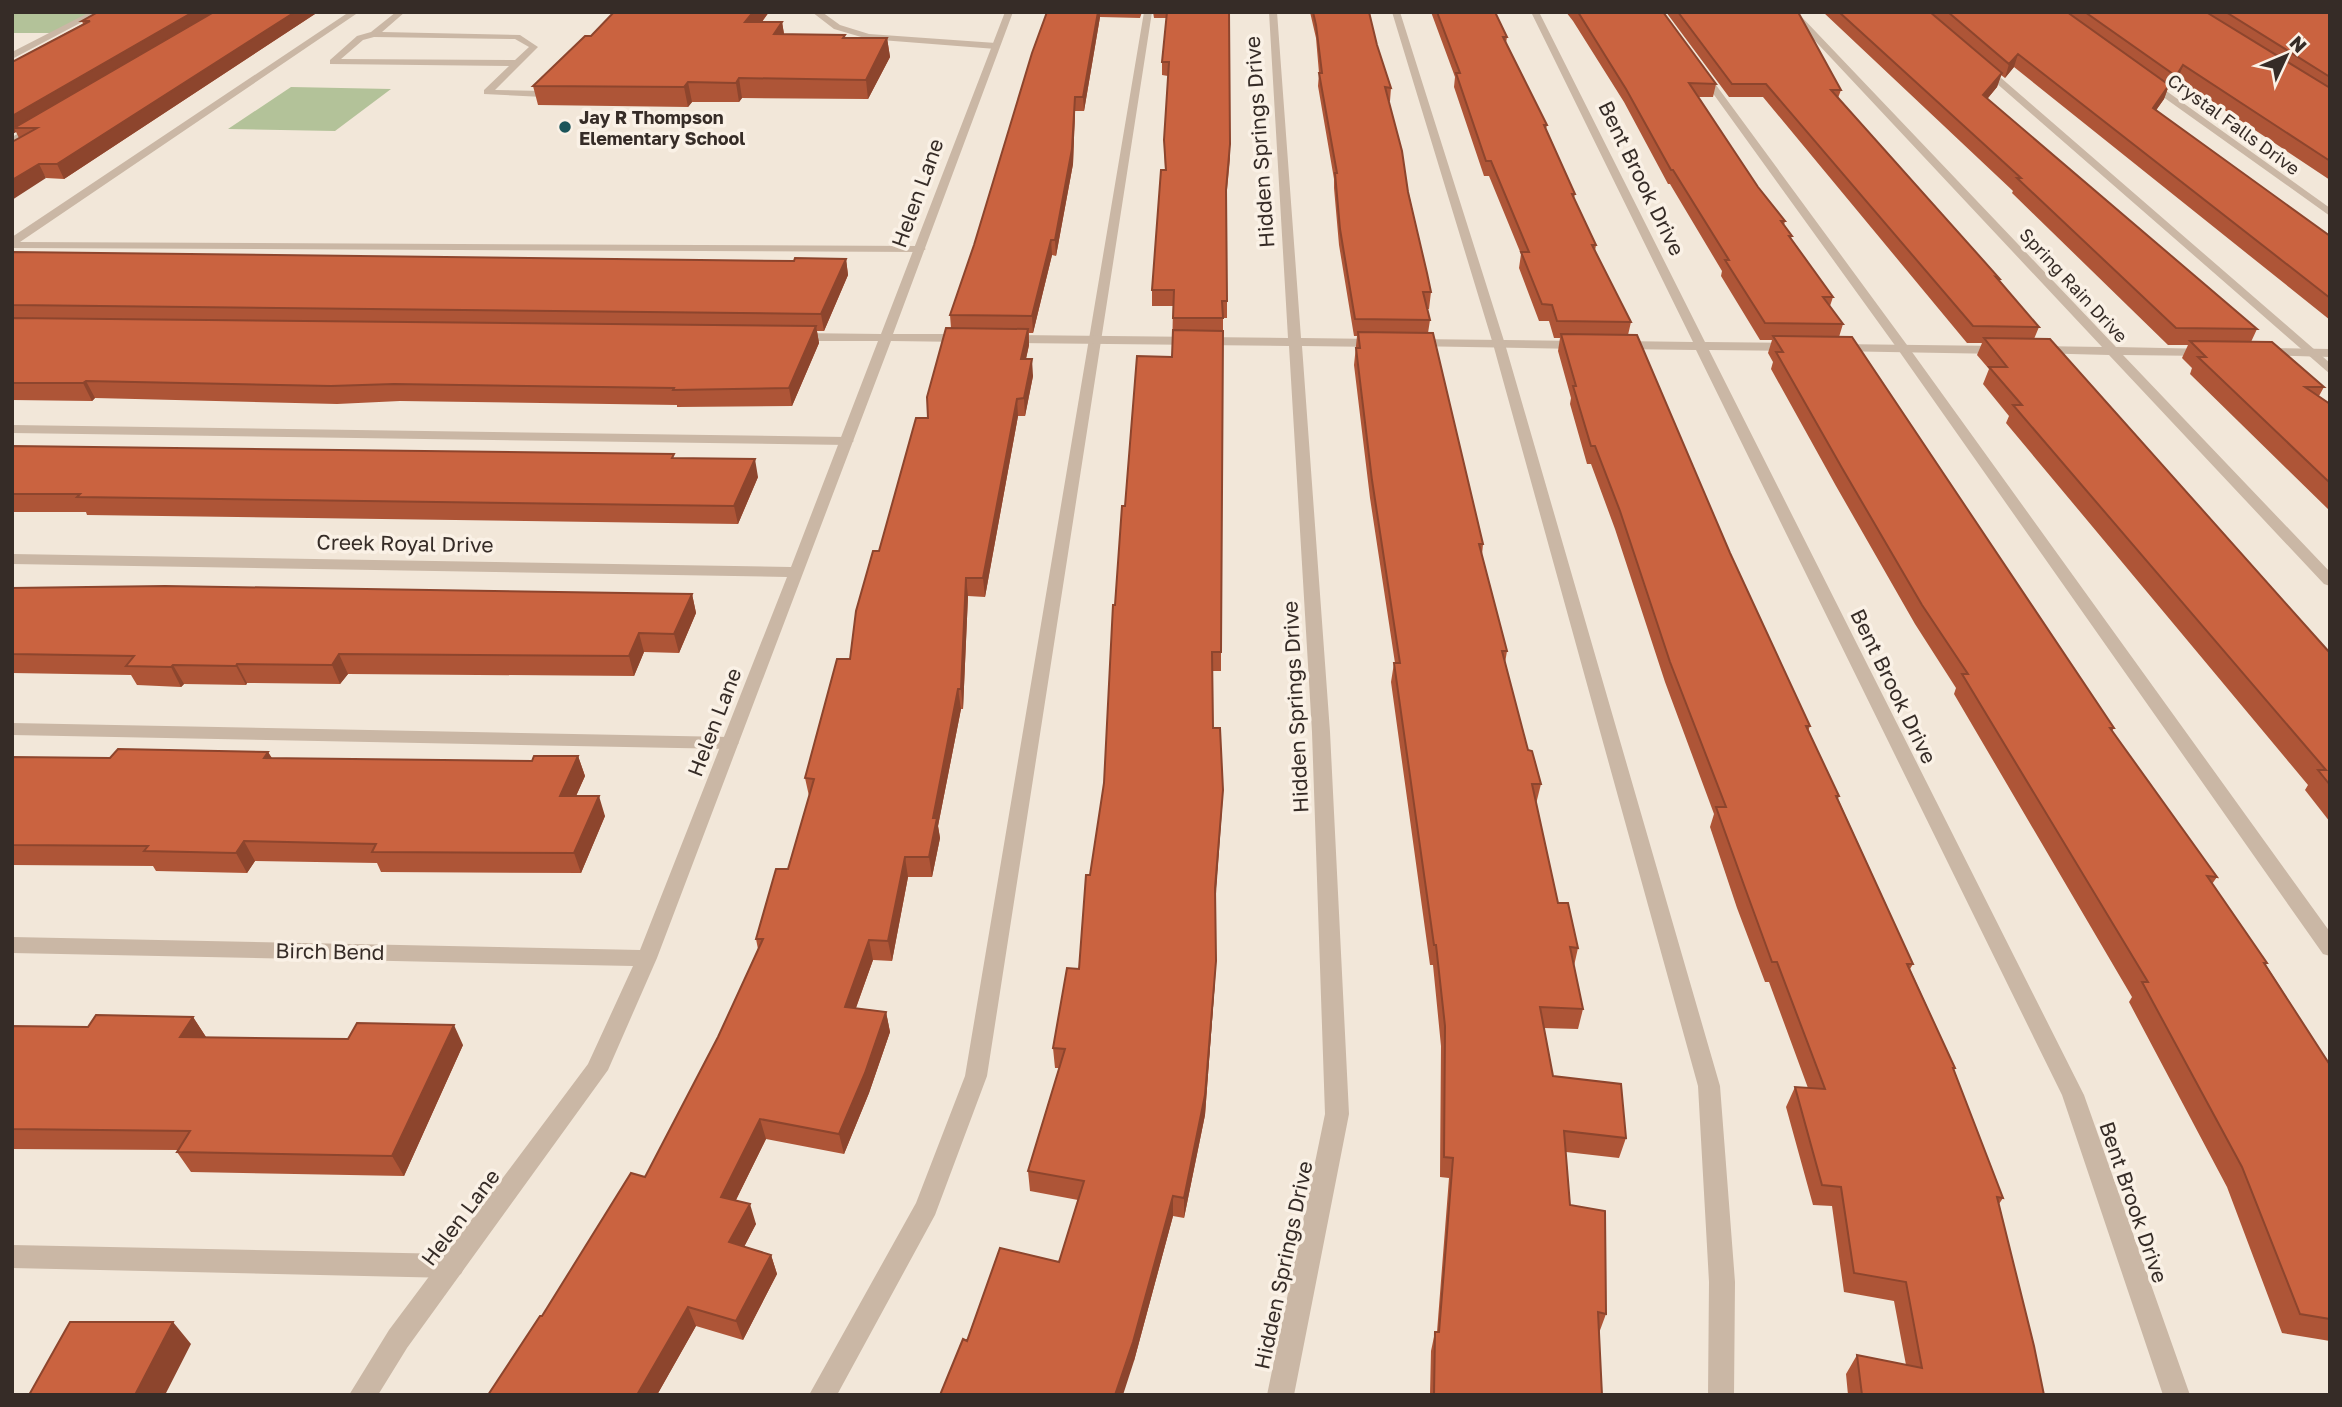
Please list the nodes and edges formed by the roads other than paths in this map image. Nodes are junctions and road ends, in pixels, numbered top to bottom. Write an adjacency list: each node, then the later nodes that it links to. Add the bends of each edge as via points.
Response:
1 (97, 12): 13 (street)
2 (355, 12): 22 (street)
3 (401, 12): 11 (street)
4 (816, 12): 12 (street, via 837,27 868,36)
5 (1009, 12): 12 (street, Helen Lane)
6 (1148, 12): 26 (street)
7 (1273, 12): 27 (street, Hidden Springs Drive)
8 (1396, 12): 28 (street)
9 (1535, 12): 29 (street, Bent Brook Drive)
10 (1792, 12): 31 (street, Spring Rain Drive)
11 (374, 34): 16 (street, via 517,37 534,47); 16 (street, via 360,38 334,62)
12 (996, 46): 23 (street, Helen Lane)
13 (12, 56)
14 (1692, 57): 30 (street)
15 (1971, 57): 34 (street)
16 (515, 63): 18 (street, via 487,92)
17 (2141, 76): 21 (street, Crystal Falls Drive)
18 (543, 94)
19 (47, 121): 20 (street)
20 (12, 141)
21 (2330, 213)
22 (12, 244): 23 (street)
23 (920, 249): 25 (street, Helen Lane)
24 (789, 337): 25 (street)
25 (887, 338): 26 (street); 38 (street, Helen Lane)
26 (1094, 340): 27 (street); 50 (street, via 976,1076 926,1207)
27 (1295, 342): 28 (street); 51 (street, Hidden Springs Drive, via 1321,732 1337,1114)
28 (1499, 344): 29 (street); 52 (street, via 1709,1086 1722,1282)
29 (1700, 346): 30 (street); 53 (street, Bent Brook Drive, via 2073,1095)
30 (1903, 348): 31 (street); 45 (street)
31 (2111, 351): 32 (street); 41 (street, Spring Rain Drive)
32 (2217, 352)
33 (2244, 352): 34 (street)
34 (2310, 353): 35 (street); 36 (street)
35 (2330, 353)
36 (2330, 370)
37 (12, 429): 38 (street)
38 (847, 441): 40 (street, Helen Lane)
39 (12, 559): 40 (street, Creek Royal Drive)
40 (797, 572): 43 (street, Helen Lane)
41 (2330, 582)
42 (12, 729): 43 (street)
43 (730, 743): 46 (street, Helen Lane)
44 (12, 945): 46 (street, Birch Bend)
45 (2330, 948)
46 (647, 958): 48 (street, Helen Lane, via 597,1070)
47 (12, 1256): 48 (street)
48 (452, 1266): 49 (street, Helen Lane)
49 (362, 1395)
50 (822, 1395)
51 (1280, 1395)
52 (1721, 1395)
53 (2177, 1395)

